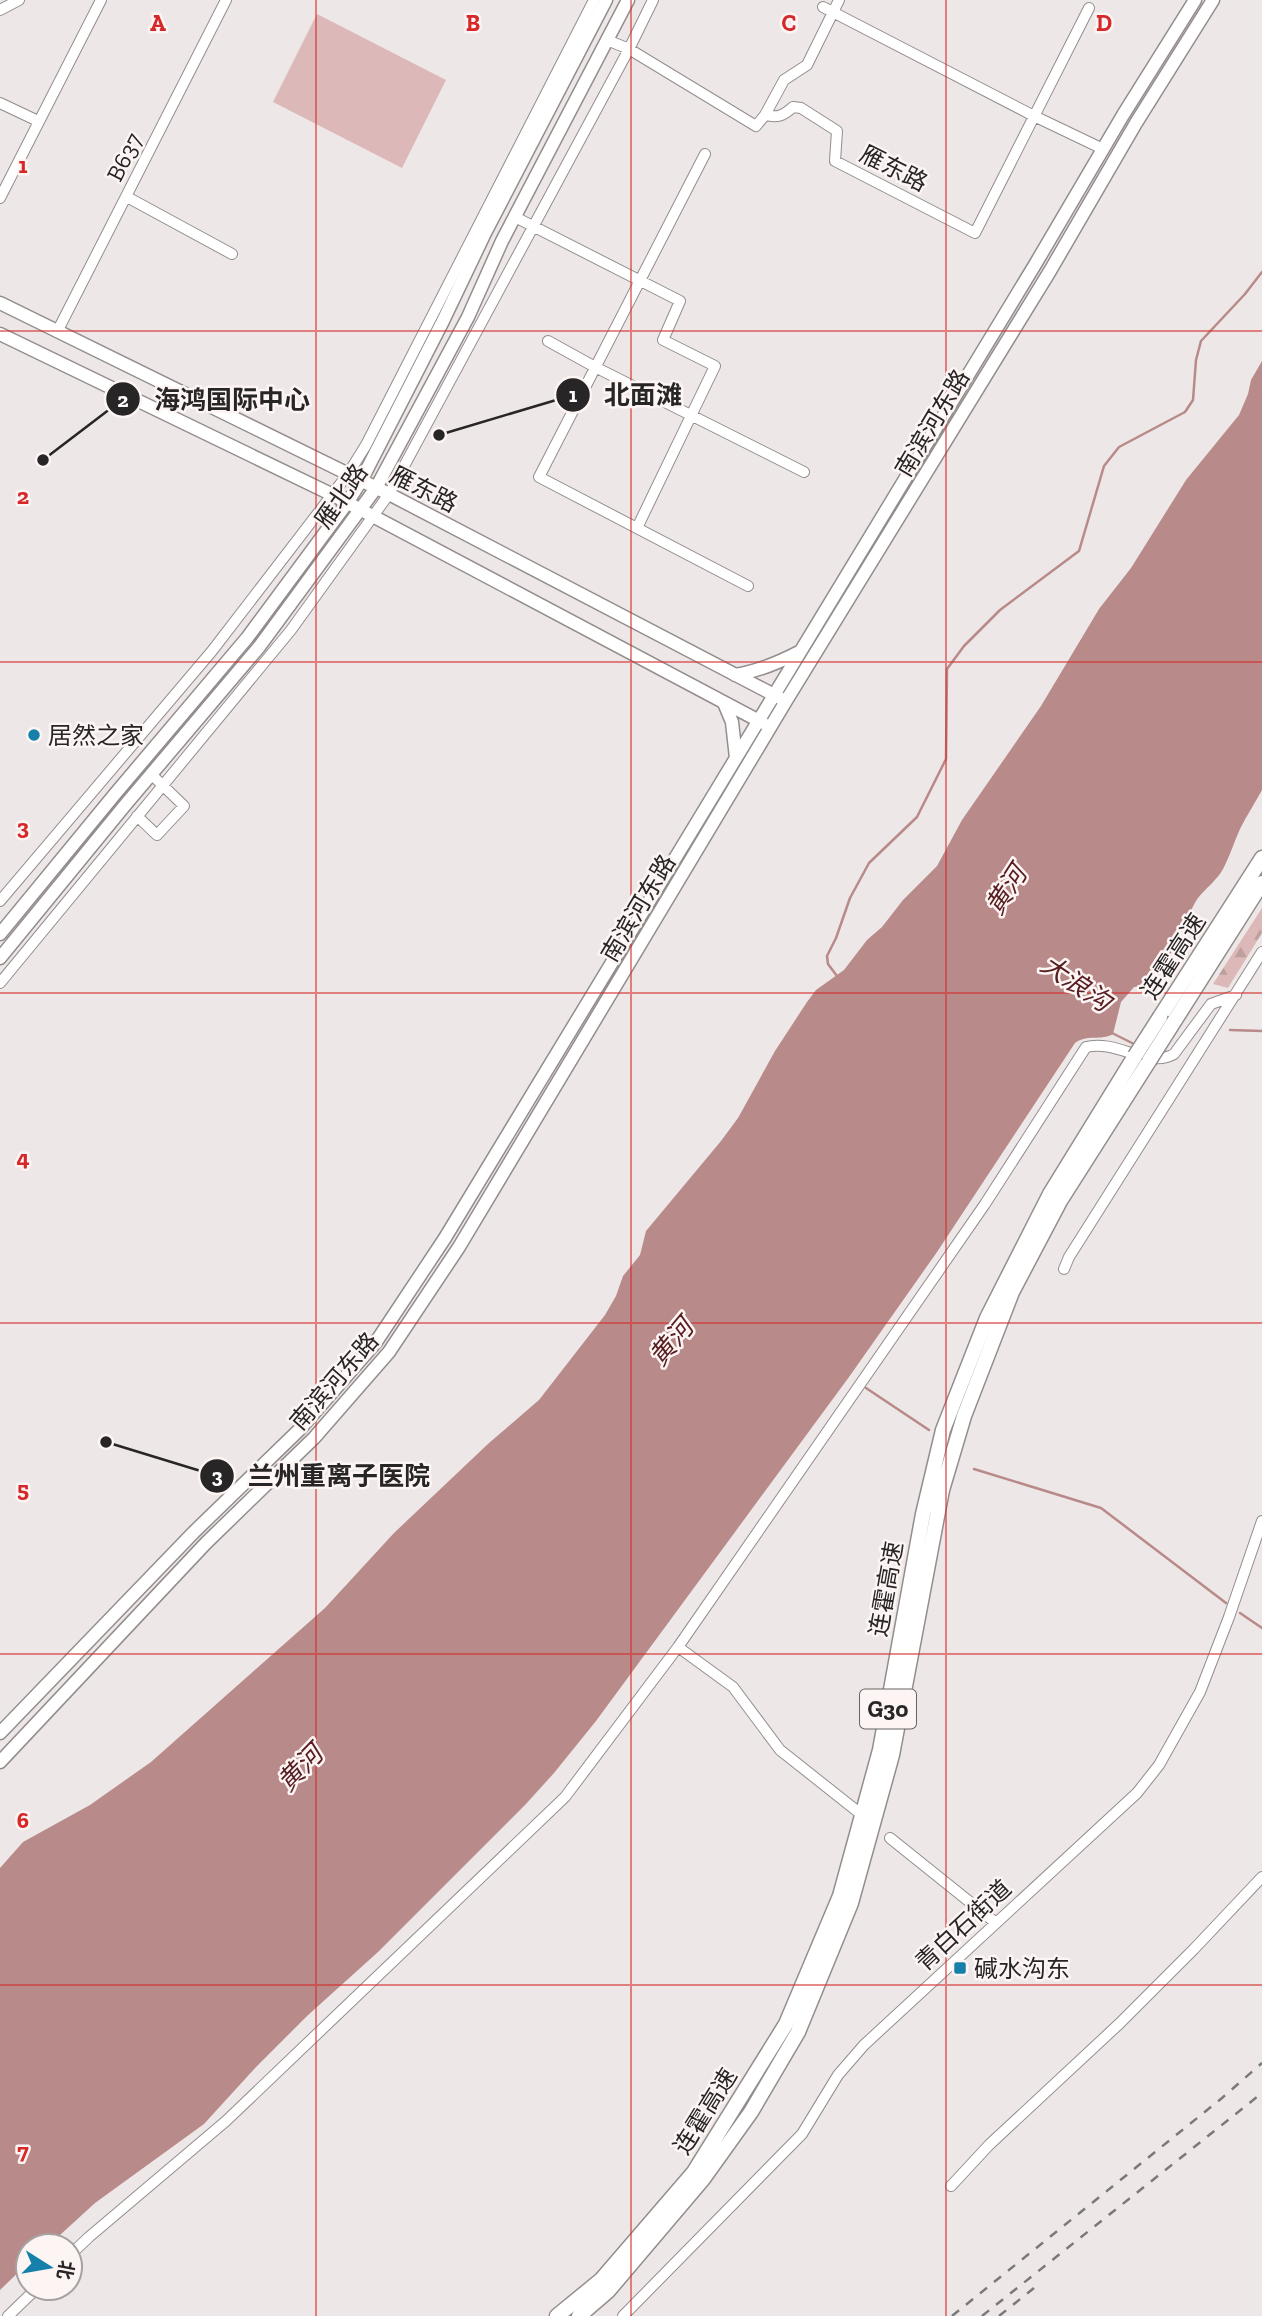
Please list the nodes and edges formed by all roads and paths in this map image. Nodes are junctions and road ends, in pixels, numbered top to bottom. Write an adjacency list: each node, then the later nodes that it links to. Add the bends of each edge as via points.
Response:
1 (19, 0): 12 (street)
2 (101, 0): 20 (street)
3 (226, 0): 24 (street, B637)
4 (594, 0): 37 (street)
5 (606, 0): 38 (main road, 雁北路)
6 (628, 0): 14 (main road, 雁北路)
7 (653, 0): 15 (street)
8 (838, 0): 13 (street)
9 (1195, 0): 18 (main road, 南滨河东路)
10 (1213, 0): 21 (main road, 南滨河东路)
11 (1089, 8): 19 (street)
12 (0, 10)
13 (828, 10): 17 (street, via 807,65 784,80); 19 (street)
14 (607, 40): 15 (street, 雁东路); 26 (main road, 雁北路)
15 (629, 49): 17 (street, 雁东路, via 756,126); 27 (street)
16 (0, 103): 20 (street)
17 (765, 115): 19 (street, 雁东路, via 777,118 793,107 801,108 837,131 835,161 975,233)
18 (1123, 115): 21 (main road); 22 (main road, 南滨河东路)
19 (1034, 116): 22 (street)
20 (38, 121): 25 (street)
21 (1136, 123): 50 (main road, 南滨河东路)
22 (1103, 149): 47 (main road, 南滨河东路)
23 (705, 154): 29 (street)
24 (127, 197): 28 (street); 31 (street, B637)
25 (0, 198)
26 (515, 217): 27 (street); 39 (main road, 雁北路, via 468,317)
27 (534, 227): 29 (street); 40 (street)
28 (232, 254)
29 (640, 281): 34 (street); 35 (street, via 680,301 663,341 715,366)
30 (0, 303): 31 (main road, 雁东路)
31 (57, 331): 37 (main road, 雁东路)
32 (0, 334): 41 (main road, 雁东路)
33 (548, 341): 34 (street)
34 (595, 367): 35 (street); 45 (street, via 538,477)
35 (691, 416): 36 (street); 45 (street)
36 (804, 472)
37 (348, 474): 38 (main road, 雁东路); 41 (street)
38 (361, 481): 39 (main road, 雁东路); 42 (main road, 雁北路)
39 (376, 488): 40 (main road, 雁东路); 43 (main road, 雁北路)
40 (389, 494): 44 (street); 48 (main road, 雁东路)
41 (333, 495): 42 (main road, 雁东路); 60 (street, via 212,651)
42 (347, 503): 43 (main road, 雁东路); 61 (main road, 雁北路, via 247,638)
43 (359, 510): 44 (main road, 雁东路); 55 (main road, 雁北路, via 259,647)
44 (373, 518): 51 (main road, 雁东路); 56 (street, via 291,630)
45 (637, 528): 46 (street)
46 (748, 586)
47 (799, 652): 48 (main road, via 756,672); 49 (main road, 南滨河东路)
48 (735, 675): 49 (main road, 雁东路)
49 (773, 695): 50 (main road, 雁东路); 52 (main road, 南滨河东路)
50 (786, 701): 53 (main road, 南滨河东路)
51 (724, 702): 52 (main road, 雁东路); 54 (main road, via 732,722)
52 (758, 720): 53 (main road, 雁东路); 54 (main road, 南滨河东路)
53 (771, 727): 69 (main road, 南滨河东路)
54 (736, 758): 68 (main road, 南滨河东路)
55 (151, 774): 56 (street); 63 (main road, 雁北路)
56 (163, 785): 57 (street); 57 (street, via 184,806 157,835)
57 (137, 816): 64 (street)
58 (1262, 858): 66 (highway, 连霍高速 / G30)
59 (1262, 883): 66 (highway, 连霍高速 / G30)
60 (0, 901)
61 (0, 934)
62 (1262, 952): 65 (street)
63 (0, 958)
64 (0, 983)
65 (1236, 995): 70 (street, via 1154,1119); 72 (street, via 1211,1004 1167,1058 1086,1047 985,1204)
66 (1168, 1018): 67 (highway, 连霍高速 / G30, bridge)
67 (1142, 1058): 83 (highway, 连霍高速 / G30, via 1050,1194 987,1318 943,1430 880,1751 839,1896 786,2024 694,2172 601,2280); 84 (highway, 连霍高速 / G30, via 1012,1292 964,1416 942,1490 892,1755 851,1903 798,2032 751,2112 703,2179 608,2291)
68 (552, 1059): 69 (main road); 73 (main road, 南滨河东路, via 445,1238 376,1342 299,1430)
69 (563, 1070): 74 (main road, 南滨河东路, via 459,1247 389,1352 314,1437 206,1543)
70 (1064, 1269)
71 (1262, 1521): 78 (street, 青白石街道, via 1200,1692 1159,1765 1136,1793)
72 (678, 1647): 75 (street, via 733,1687 780,1750); 80 (street, via 565,1797 226,2121)
73 (0, 1733)
74 (0, 1762)
75 (857, 1811)
76 (890, 1838): 78 (street)
77 (1262, 1877): 79 (street)
78 (996, 1923): 85 (street, 青白石街道, via 864,2045 838,2075 802,2134)
79 (951, 2186)
80 (84, 2242)
81 (22, 2302): 82 (street)
82 (8, 2316)
83 (557, 2316)
84 (579, 2316)
85 (623, 2316)

